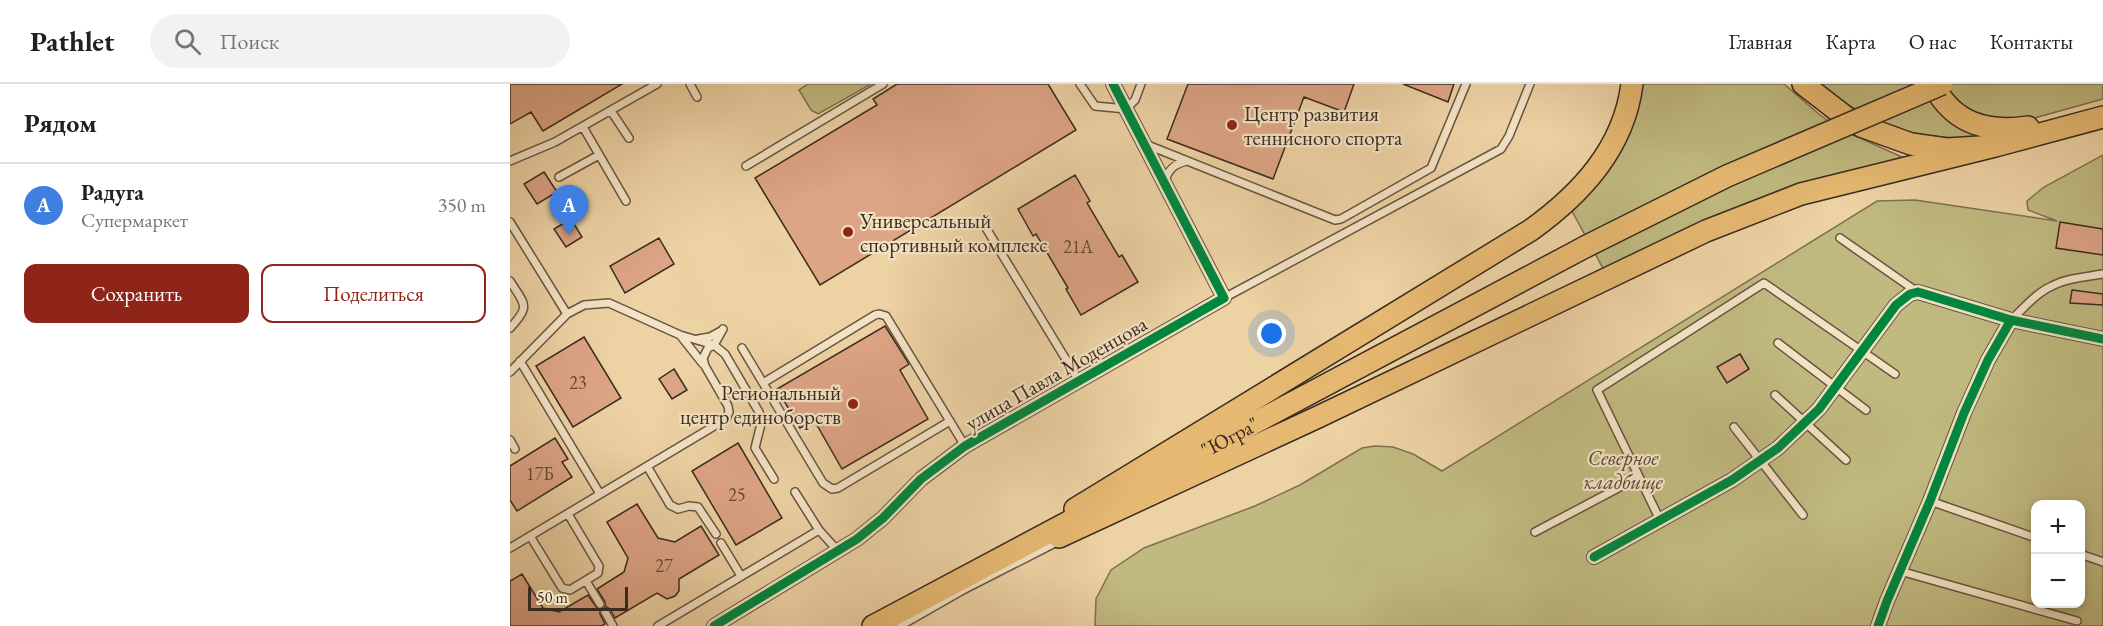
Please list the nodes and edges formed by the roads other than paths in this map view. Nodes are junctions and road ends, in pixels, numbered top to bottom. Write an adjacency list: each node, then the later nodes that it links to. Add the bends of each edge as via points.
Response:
1 (657, 84): 15 (lane)
2 (690, 84): 13 (lane)
3 (883, 84): 24 (lane)
4 (1080, 84): 14 (lane, via 1095,106)
5 (1113, 84): 14 (street)
6 (1141, 84): 14 (lane, via 1135,100)
7 (1466, 84): 22 (lane, via 1431,168 1341,219 1331,219)
8 (1530, 84): 34 (lane, via 1501,149)
9 (1632, 84): 86 (main road, via 1627,109 1610,150 1596,171 1531,230)
10 (1803, 84): 20 (main road, via 1846,118 1891,138 1947,149)
11 (1933, 84): 16 (main road, via 1948,107 1984,128 2023,128)
12 (1942, 84): 86 (main road, "Югра", bridge, via 1727,176 1585,247)
13 (697, 97)
14 (1126, 109): 19 (street)
15 (611, 111): 17 (lane); 18 (lane)
16 (2102, 117): 20 (main road)
17 (583, 127): 21 (lane); 23 (lane)
18 (629, 138)
19 (1144, 144): 22 (lane); 26 (street)
20 (1995, 146): 68 (main road, via 1801,194 1706,231)
21 (598, 155): 25 (lane); 27 (lane)
22 (1187, 161): 26 (lane, via 1171,168)
23 (510, 162)
24 (746, 166)
25 (559, 177)
26 (1165, 185): 34 (street)
27 (626, 201)
28 (510, 222): 35 (lane)
29 (986, 228): 49 (lane)
30 (1840, 238): 33 (lane)
31 (2103, 274): 36 (lane, via 2051,286)
32 (510, 281): 37 (lane, via 525,309)
33 (1918, 292): 36 (street); 44 (street, via 1902,298)
34 (1224, 298): 49 (street, улица Павла Моденцова)
35 (567, 314): 38 (lane, via 584,305 609,303); 45 (lane)
36 (2011, 320): 40 (street); 67 (street, via 1964,413)
37 (510, 328)
38 (680, 335): 39 (lane); 46 (lane)
39 (693, 339): 42 (lane); 42 (lane, via 710,338 723,329)
40 (2103, 339)
41 (1778, 344): 51 (lane)
42 (714, 345): 46 (lane, via 704,353); 64 (lane, via 725,354 759,412 762,420 755,448)
43 (742, 348): 50 (lane)
44 (1863, 351): 48 (lane); 51 (street); 63 (lane, via 1764,283 1597,390)
45 (520, 362): 47 (lane); 66 (lane)
46 (705, 366): 62 (lane, via 728,406 726,419)
47 (510, 372)
48 (1895, 374)
49 (1079, 381): 58 (street, улица Павла Моденцова)
50 (763, 383): 54 (lane, via 823,483 832,489); 54 (lane, via 875,315 883,314 890,319)
51 (1835, 388): 53 (lane); 55 (street)
52 (1775, 395): 55 (lane)
53 (1866, 410)
54 (950, 421): 58 (lane)
55 (1806, 423): 60 (lane); 61 (street)
56 (1734, 428): 61 (lane)
57 (510, 440): 59 (lane)
58 (965, 446): 79 (street, улица Павла Моденцова, via 921,479 871,529)
59 (515, 449)
60 (1846, 460)
61 (1761, 461): 70 (lane); 71 (street)
62 (647, 466): 66 (lane); 74 (lane, via 670,505 678,510 698,507)
63 (1639, 477): 71 (lane); 73 (lane)
64 (774, 479)
65 (795, 492): 72 (lane)
66 (600, 494): 69 (lane)
67 (1930, 501): 76 (lane); 83 (street)
68 (1125, 507): 86 (main road); 94 (lane)
69 (568, 514): 75 (lane); 85 (lane, via 599,566 598,573)
70 (1803, 516)
71 (1660, 520): 81 (street)
72 (819, 530): 79 (lane); 84 (lane)
73 (1535, 532)
74 (716, 534)
75 (530, 536): 78 (lane); 85 (lane, via 562,588 570,590)
76 (2031, 536)
77 (721, 543): 84 (lane)
78 (510, 548)
79 (838, 551): 92 (street, улица Павла Моденцова)
80 (2085, 556): 82 (lane)
81 (1594, 557)
82 (2103, 562)
83 (1900, 571): 89 (lane); 95 (street)
84 (741, 576): 91 (lane)
85 (586, 581): 87 (lane)
86 (946, 587): 93 (main road, "Югра")
87 (600, 604)
88 (605, 612): 90 (lane)
89 (2077, 621)
90 (613, 626)
91 (658, 626)
92 (714, 626)
93 (873, 626)
94 (900, 626)
95 (1878, 626)

